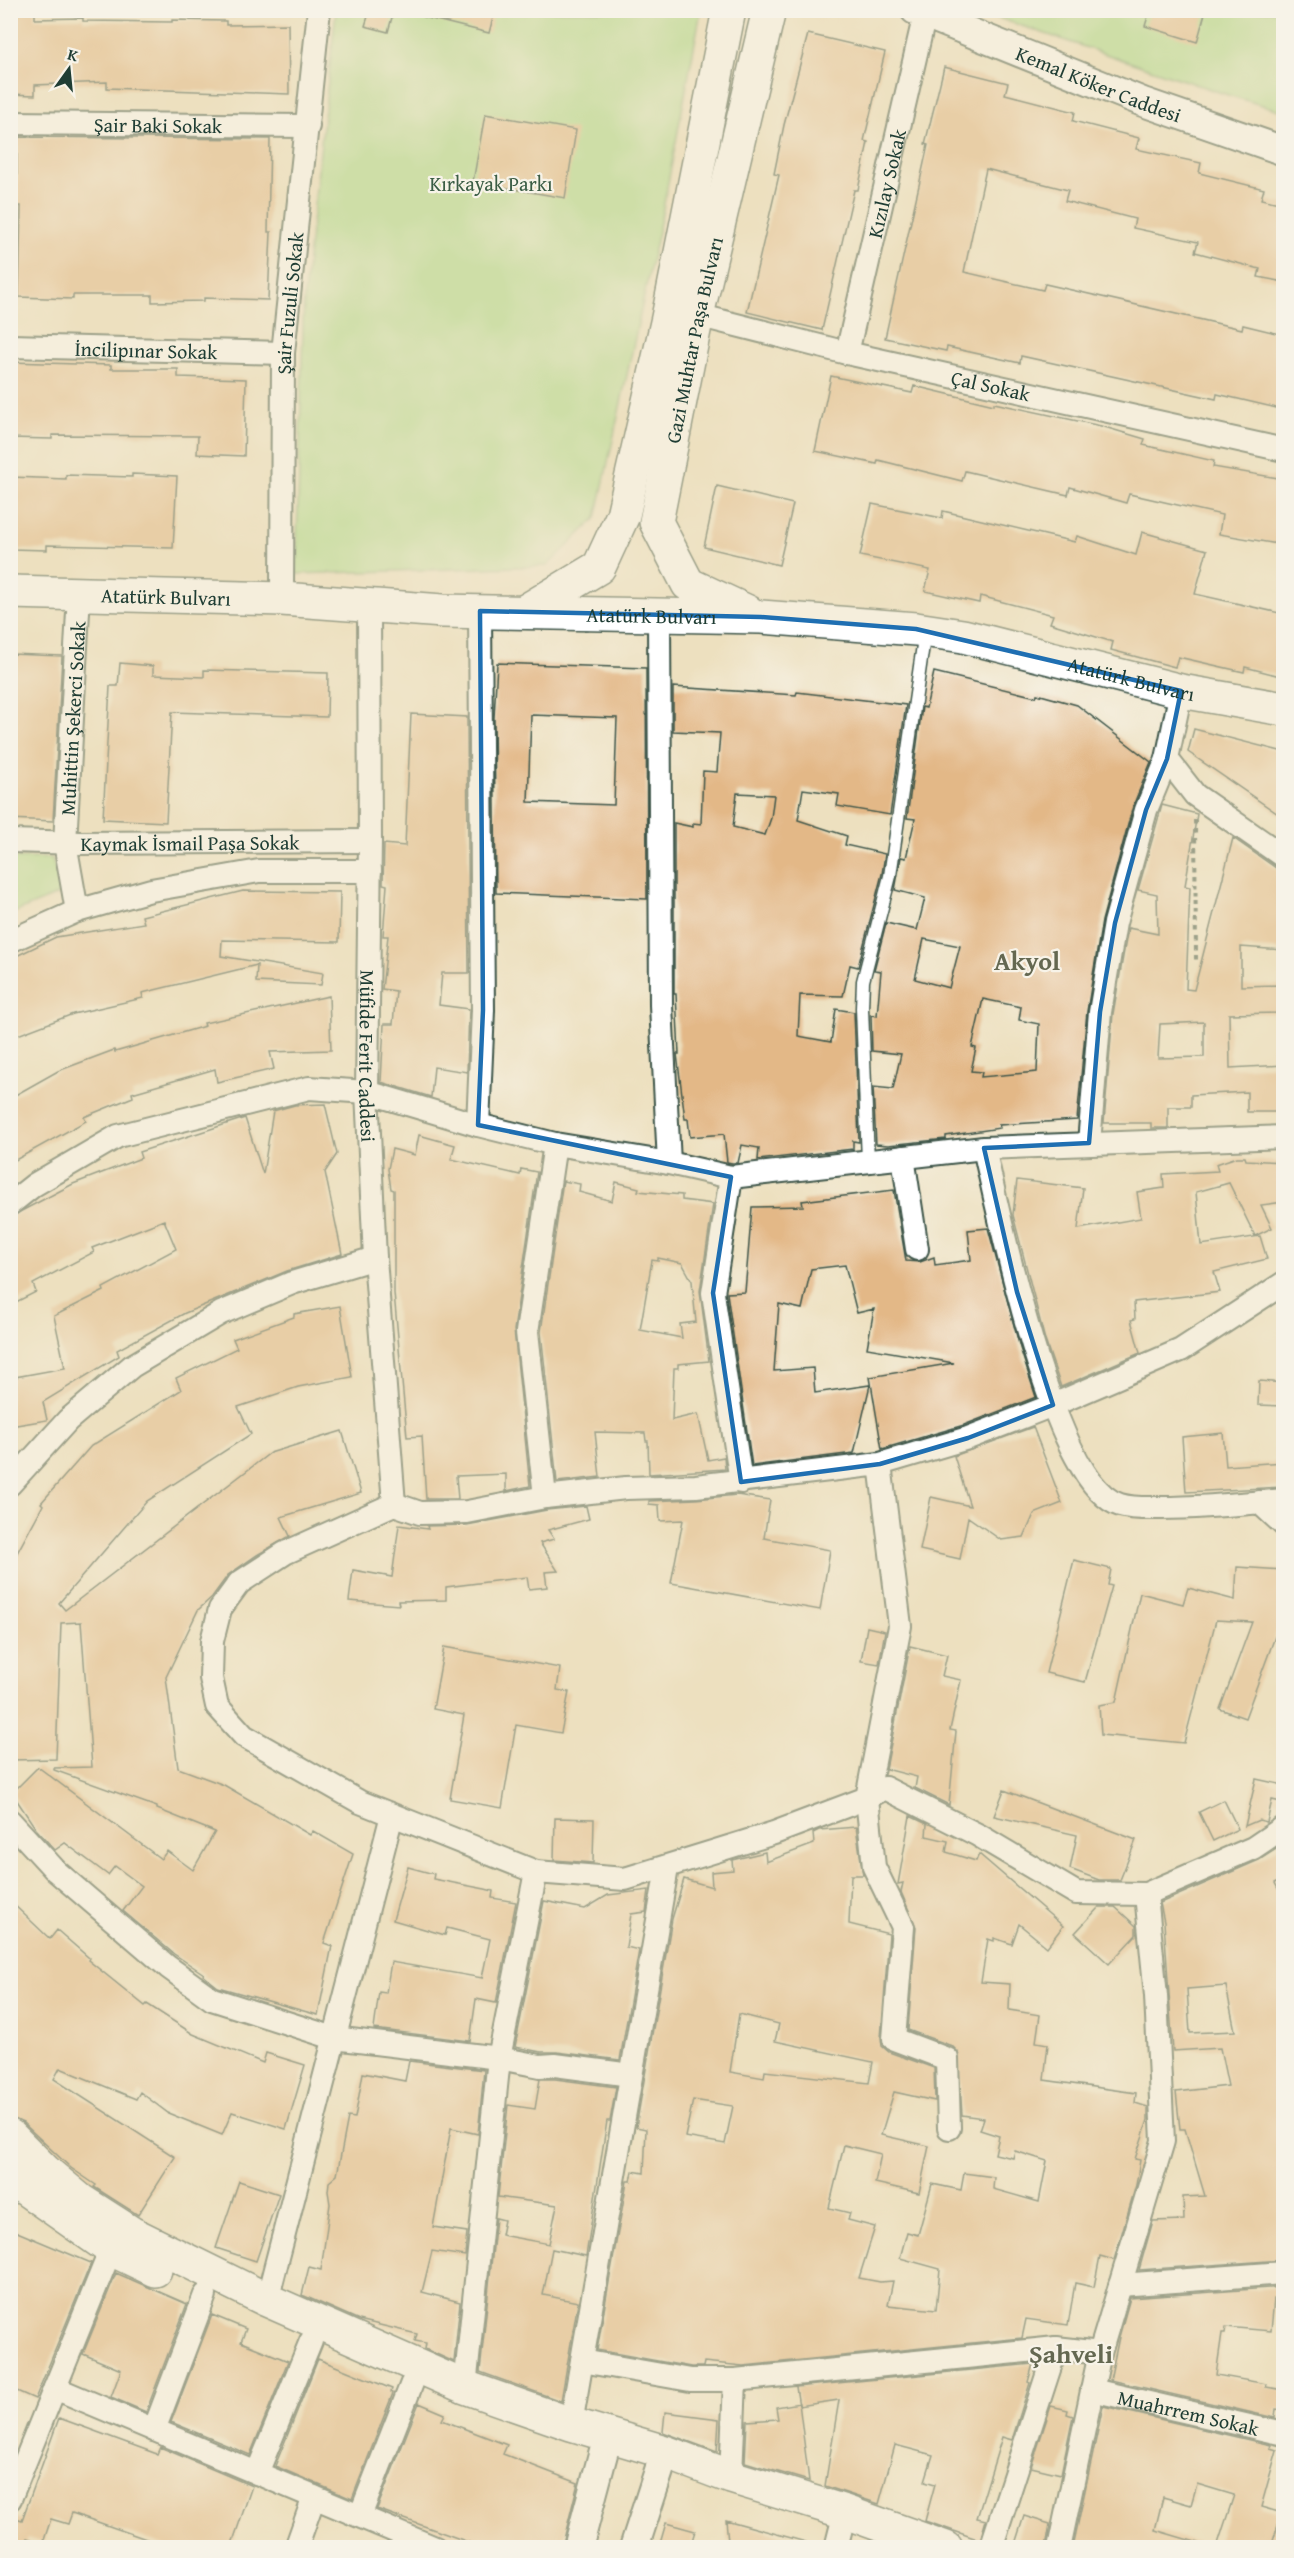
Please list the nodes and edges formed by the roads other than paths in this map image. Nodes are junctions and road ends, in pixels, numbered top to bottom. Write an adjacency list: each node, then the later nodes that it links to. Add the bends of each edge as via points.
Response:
1 (318, 10): 6 (street, Şair Fuzuli Sokak)
2 (729, 10): 18 (main road, Gazi Muhtar Paşa Bulvarı, via 668,318 623,515 599,567)
3 (769, 10): 8 (main road, Gazi Muhtar Paşa Bulvarı)
4 (920, 12): 7 (street, Kemal Köker Caddesi, via 1143,102); 11 (street, Kızılay Sokak)
5 (10, 123): 6 (street, Şair Baki Sokak)
6 (308, 126): 10 (street, Şair Fuzuli Sokak)
7 (1284, 151)
8 (697, 315): 11 (street, Çal Sokak); 20 (main road, Gazi Muhtar Paşa Bulvarı, via 656,522 688,584)
9 (10, 346): 10 (street, İncilipınar Sokak)
10 (283, 353): 15 (street, Şair Fuzuli Sokak)
11 (847, 353): 12 (street, Çal Sokak)
12 (1284, 450)
13 (10, 592): 14 (main road, Atatürk Bulvarı)
14 (79, 594): 15 (main road, Atatürk Bulvarı); 27 (street, Muhittin Şekerci Sokak)
15 (282, 599): 16 (main road, Atatürk Bulvarı)
16 (369, 606): 17 (main road, Atatürk Bulvarı); 26 (street, Müfide Ferit Caddesi)
17 (480, 611): 18 (main road, Atatürk Bulvarı); 33 (street, via 483,1010)
18 (524, 612): 19 (main road, Atatürk Bulvarı)
19 (659, 615): 20 (main road, Atatürk Bulvarı); 40 (street, via 661,1005)
20 (761, 617): 21 (main road, Atatürk Bulvarı)
21 (925, 630): 22 (main road, Atatürk Bulvarı); 39 (lane, via 890,876 863,981)
22 (1181, 691): 23 (main road, Atatürk Bulvarı); 24 (street)
23 (1284, 709)
24 (1167, 759): 28 (street, via 1195,795); 35 (street, via 1141,827 1115,923 1100,1012)
25 (10, 841): 27 (street, Kaymak İsmail Paşa Sokak)
26 (370, 841): 27 (street, Kaymak İsmail Paşa Sokak); 29 (street, Müfide Ferit Caddesi)
27 (65, 843): 30 (street, Muhittin Şekerci Sokak)
28 (1284, 857)
29 (370, 871): 30 (street, via 259,871 151,890); 32 (street, Müfide Ferit Caddesi)
30 (77, 911): 31 (street)
31 (10, 941)
32 (367, 1092): 33 (street); 42 (street, via 309,1088 118,1136 34,1185); 44 (street, Müfide Ferit Caddesi)
33 (478, 1125): 36 (street)
34 (1284, 1137): 35 (street)
35 (1089, 1143): 37 (street)
36 (555, 1144): 40 (street); 50 (street, via 527,1332)
37 (984, 1148): 38 (street); 46 (street, via 1017,1292)
38 (903, 1157): 39 (street); 43 (street)
39 (868, 1161): 41 (street)
40 (669, 1163): 41 (street)
41 (731, 1177): 48 (street, via 713,1293)
42 (10, 1204)
43 (917, 1249)
44 (375, 1258): 49 (street, via 292,1283 221,1313 132,1366 68,1420); 53 (street, Müfide Ferit Caddesi)
45 (1284, 1282): 46 (street, via 1181,1350)
46 (1053, 1405): 47 (street, via 968,1438); 52 (street, via 1080,1463 1105,1498 1135,1508)
47 (880, 1464): 48 (street); 55 (street, via 900,1626)
48 (741, 1482): 50 (street)
49 (10, 1484)
50 (545, 1497): 53 (street, via 466,1512 420,1514)
51 (1284, 1500): 52 (street)
52 (1259, 1502): 54 (street)
53 (394, 1504): 56 (street, via 285,1552 239,1583 220,1609 212,1641 211,1678 217,1706 244,1736 360,1802)
54 (1284, 1525)
55 (867, 1798): 59 (street); 61 (street, via 885,1788 978,1835 1076,1893); 65 (street, via 874,1867 903,1927 894,2039 947,2059)
56 (392, 1815): 60 (street); 62 (street)
57 (10, 1821): 62 (street, via 56,1870 168,1967 212,1999)
58 (1284, 1827): 61 (street, via 1253,1848)
59 (667, 1868): 60 (street, via 624,1880); 64 (street)
60 (536, 1872): 63 (street)
61 (1146, 1893): 70 (street, via 1163,2141)
62 (334, 2038): 63 (street); 72 (street)
63 (499, 2058): 64 (street); 79 (street)
64 (631, 2075): 76 (street)
65 (949, 2128)
66 (10, 2136): 72 (main road, via 81,2201 131,2233)
67 (10, 2178): 68 (main road)
68 (111, 2249): 71 (main road); 80 (street)
69 (1284, 2273): 70 (street)
70 (1120, 2285): 75 (street)
71 (205, 2295): 73 (main road); 83 (street)
72 (267, 2300): 79 (main road)
73 (310, 2341): 78 (main road); 87 (street)
74 (1056, 2348): 75 (street); 77 (street); 99 (street)
75 (1100, 2353): 81 (street)
76 (582, 2361): 77 (street, via 690,2380); 82 (street)
77 (735, 2380): 88 (street)
78 (412, 2383): 85 (main road); 91 (street)
79 (465, 2387): 82 (main road)
80 (54, 2388): 83 (street); 90 (street)
81 (1092, 2390): 84 (street, Muahrrem Sokak); 100 (street)
82 (571, 2424): 85 (main road)
83 (154, 2430): 87 (street)
84 (1284, 2434)
85 (605, 2445): 86 (main road); 95 (street)
86 (662, 2461): 88 (main road); 92 (main road); 96 (street)
87 (257, 2473): 89 (street)
88 (730, 2477): 92 (main road)
89 (314, 2497): 91 (street); 93 (street)
90 (10, 2499)
91 (360, 2516): 94 (street)
92 (840, 2530): 97 (main road); 98 (main road)
93 (296, 2547)
94 (435, 2547)
95 (578, 2547)
96 (634, 2547)
97 (890, 2547)
98 (946, 2547)
99 (991, 2547)
100 (1059, 2547)

